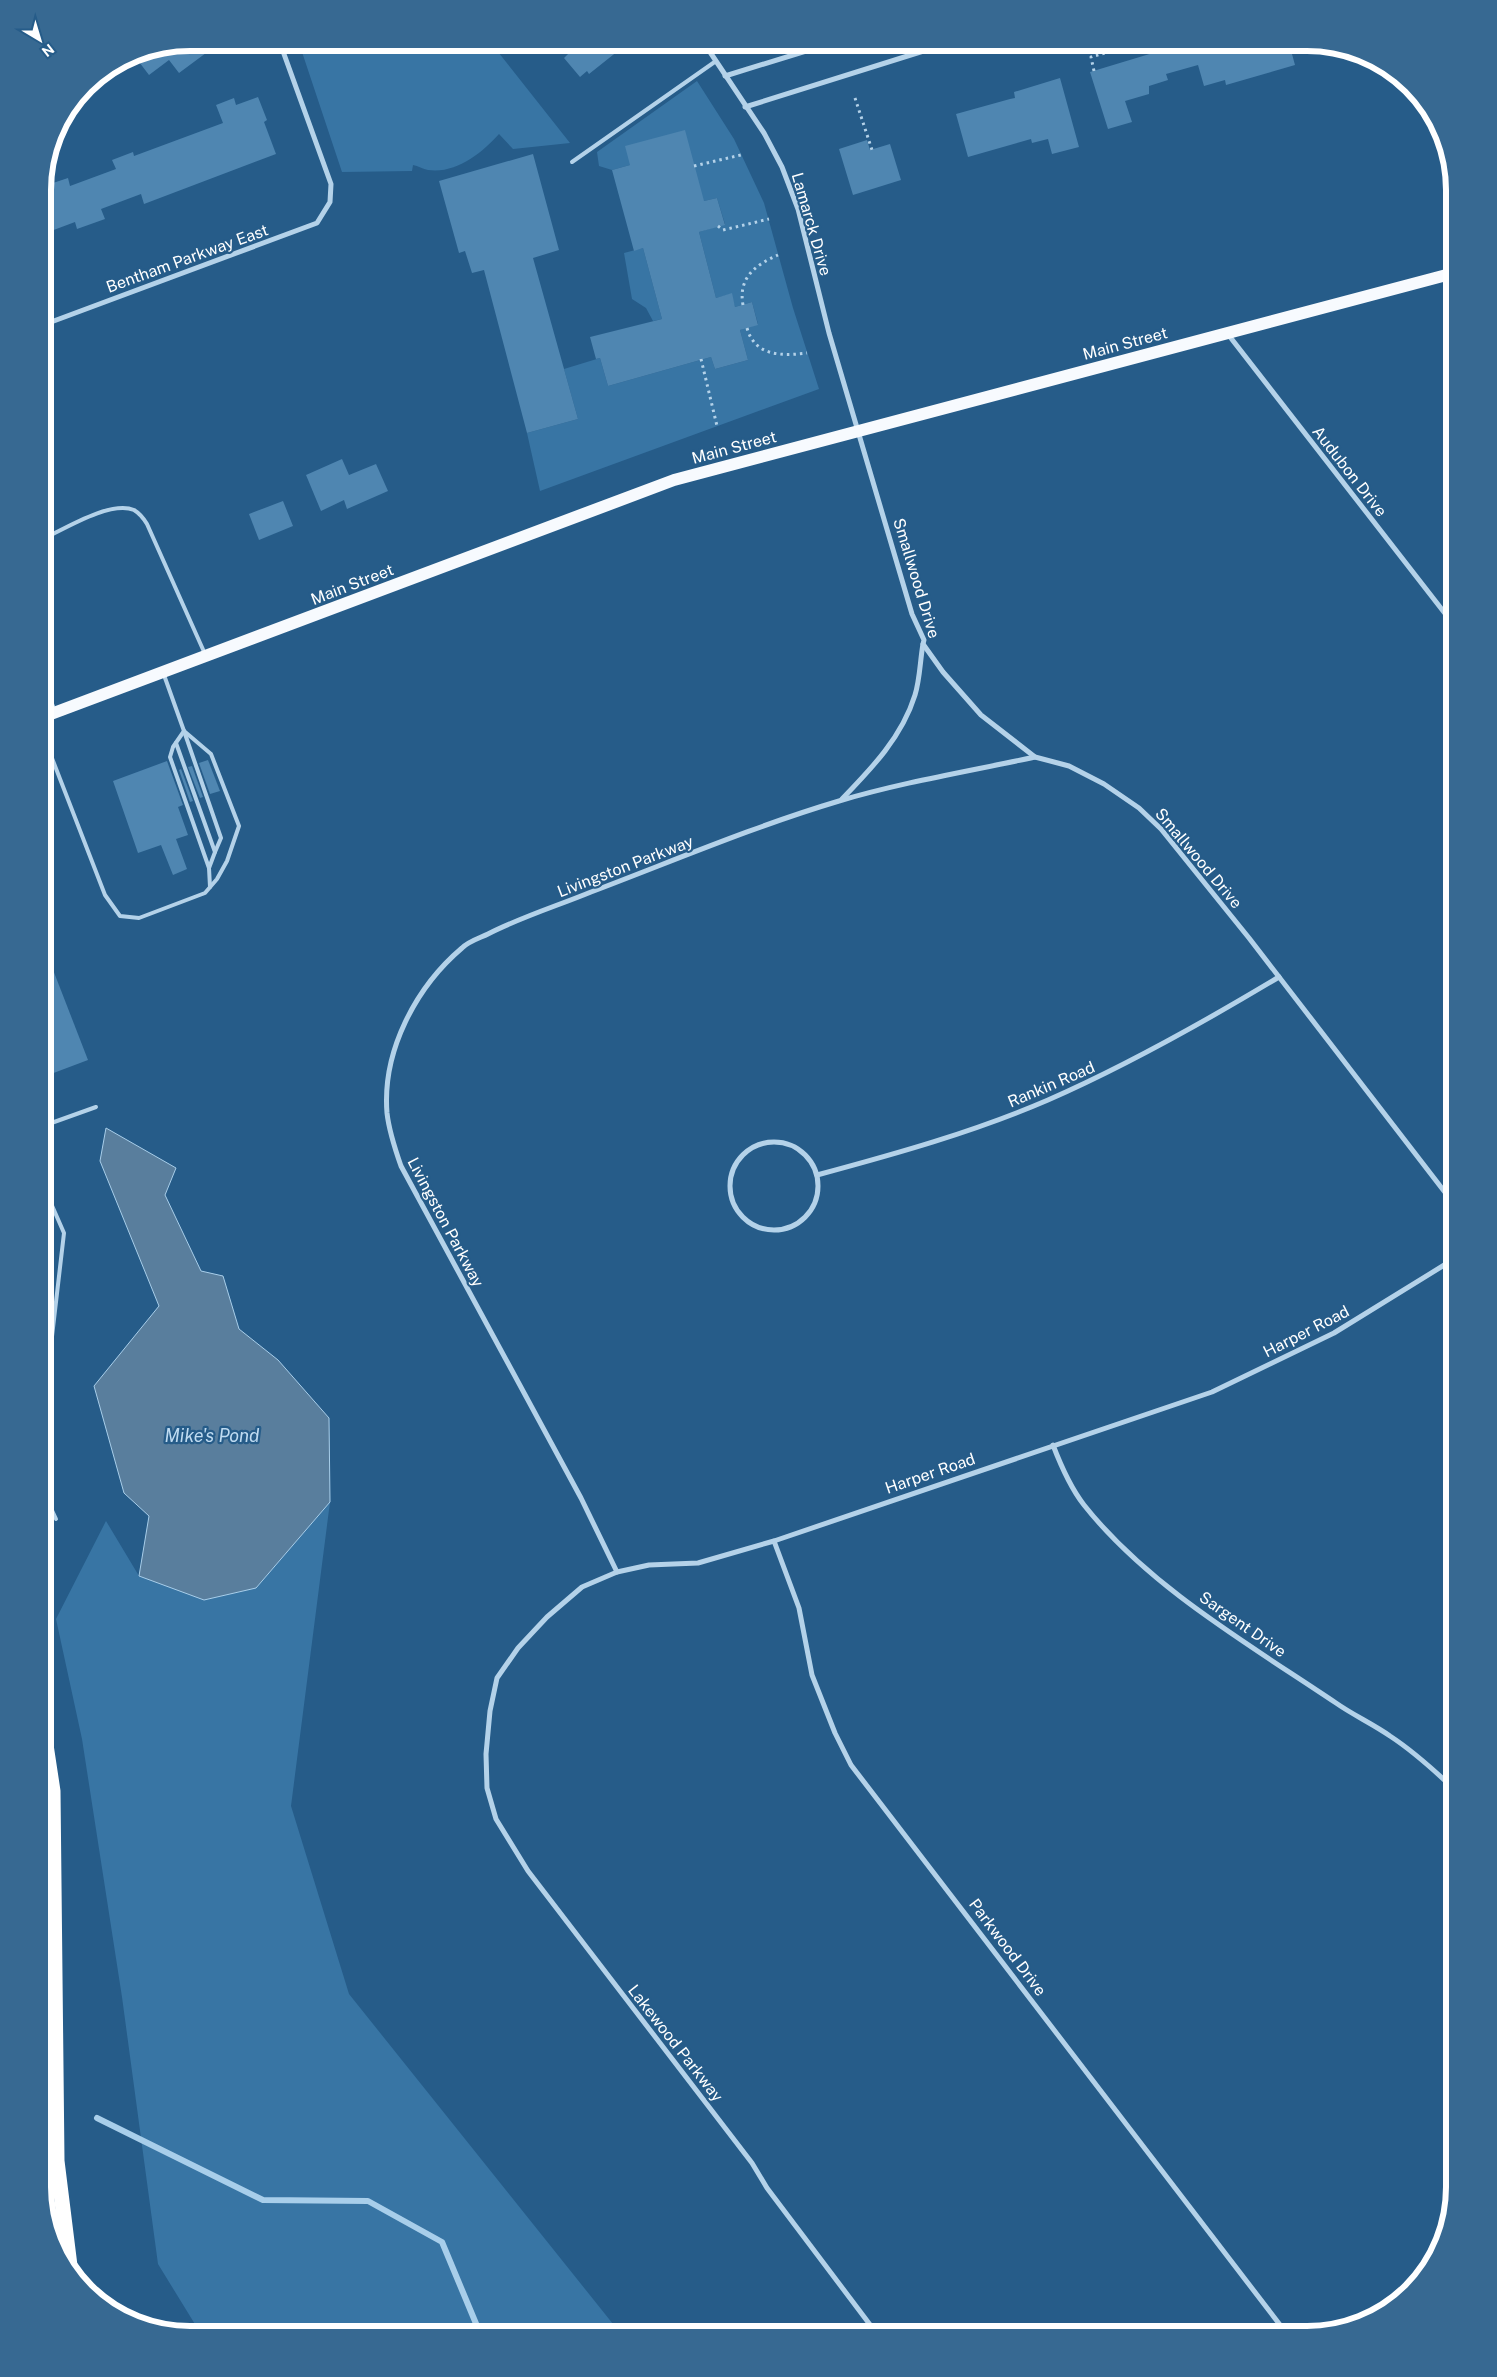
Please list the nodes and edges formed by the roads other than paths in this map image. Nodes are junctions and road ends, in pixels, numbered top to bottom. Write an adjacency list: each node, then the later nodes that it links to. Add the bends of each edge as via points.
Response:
1 (283, 51): 10 (street, Bentham Parkway East, via 331,184 330,202 317,223)
2 (710, 51): 5 (street, Lamarck Drive)
3 (805, 52): 6 (street)
4 (921, 52): 7 (street)
5 (716, 61): 6 (street, Lamarck Drive); 8 (lane)
6 (726, 76): 7 (street, Lamarck Drive)
7 (745, 106): 12 (street, Lamarck Drive, via 782,167 798,209 829,333)
8 (572, 162)
9 (1446, 275): 11 (main road, Main Street)
10 (52, 322)
11 (1227, 333): 12 (main road, Main Street); 14 (street, Audubon Drive)
12 (860, 430): 15 (street, Smallwood Drive, via 912,614 924,640); 16 (main road, Main Street, via 674,480)
13 (52, 535): 16 (lane, via 98,513 118,508 133,510 147,524)
14 (1446, 615)
15 (922, 644): 24 (street, Smallwood Drive, via 981,715); 25 (street, Livingston Parkway, via 915,694 898,730 880,760)
16 (206, 656): 17 (main road, Main Street)
17 (163, 672): 19 (main road, Main Street); 21 (lane)
18 (52, 702): 19 (lane)
19 (56, 712): 20 (main road, Main Street)
20 (52, 714)
21 (184, 731): 22 (lane); 26 (lane, via 221,838); 28 (lane, via 211,754 239,826 228,861)
22 (176, 743): 26 (lane); 27 (lane, via 170,756)
23 (52, 757): 28 (lane, via 105,895 120,916 139,918 205,893)
24 (1035, 757): 25 (street, Livingston Parkway); 29 (street, Smallwood Drive, via 1069,766 1104,784 1139,808 1162,829)
25 (841, 800): 41 (street, Livingston Parkway, via 508,924 465,945 433,978 415,1004 391,1060 387,1112 401,1166)
26 (215, 852): 27 (lane)
27 (209, 868): 28 (lane)
28 (210, 887)
29 (1279, 977): 32 (street, Rankin Road, via 1194,1028 1047,1101 908,1150); 33 (street, Smallwood Drive)
30 (96, 1107): 31 (lane)
31 (52, 1123)
32 (817, 1175): 32 (street, via 814,1205 806,1217 793,1226 778,1230 756,1226 738,1212 732,1198 730,1183 733,1170 750,1148 763,1143 777,1142 797,1148 812,1162)
33 (1446, 1194)
34 (51, 1204): 36 (lane, via 64,1233)
35 (1446, 1264): 37 (street, Harper Road, via 1334,1333 1212,1392)
36 (51, 1341)
37 (1052, 1445): 40 (street, Harper Road); 44 (street, Sargent Drive, via 1066,1477 1084,1505 1158,1578 1223,1627 1392,1737)
38 (51, 1509): 39 (lane)
39 (56, 1519)
40 (774, 1541): 41 (street, Harper Road, via 698,1563 649,1565); 47 (street, Parkwood Drive, via 799,1608 812,1675 851,1765)
41 (618, 1572): 42 (street, Harper Road, via 582,1588 547,1617 518,1648 498,1678 490,1711)
42 (486, 1754): 46 (street, Lakewood Parkway, via 487,1788 496,1819 528,1871 752,2163 767,2188)
43 (51, 1779): 45 (highway, via 57,2161)
44 (1446, 1782)
45 (68, 2252)
46 (871, 2326)
47 (1281, 2326)

